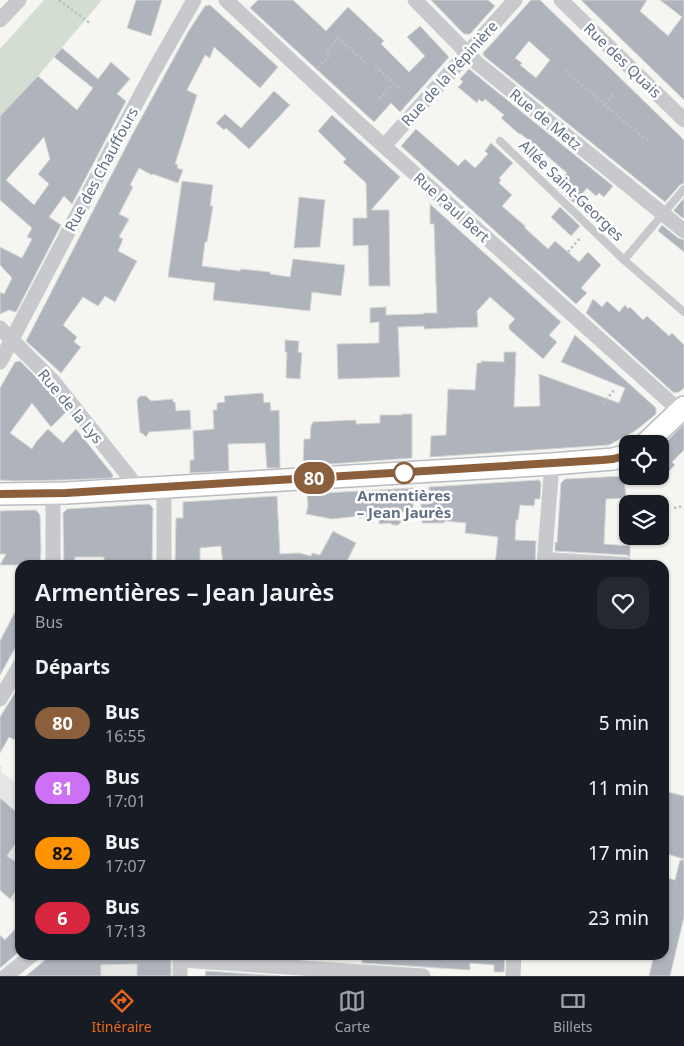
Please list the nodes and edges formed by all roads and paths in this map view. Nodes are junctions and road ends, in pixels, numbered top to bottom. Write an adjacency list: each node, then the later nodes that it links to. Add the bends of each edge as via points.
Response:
1 (19, 0): 8 (street)
2 (59, 0): 9 (path)
3 (194, 0): 32 (street, Rue des Chauffours, via 111,149)
4 (415, 0): 10 (street, Rue de Metz)
5 (515, 0): 10 (street, Rue de la Pépinière)
6 (561, 0): 20 (street, Rue des Quais)
7 (230, 2): 14 (street, Rue Paul Bert)
8 (0, 20)
9 (92, 24)
10 (467, 54): 23 (street, Rue de la Pépinière); 25 (street, Rue de Metz)
11 (367, 64): 14 (path, via 338,38 326,51 330,55)
12 (375, 66): 15 (path)
13 (566, 71): 19 (path)
14 (309, 78): 23 (street, Rue Paul Bert)
15 (394, 83): 16 (path); 18 (path)
16 (400, 89)
17 (614, 94): 19 (path)
18 (378, 100)
19 (605, 104): 22 (path)
20 (684, 120)
21 (500, 141): 29 (lane, Allée Saint-Georges)
22 (651, 142)
23 (384, 146): 36 (street, Rue Paul Bert)
24 (684, 189): 25 (lane)
25 (662, 214): 26 (street, Rue de Metz); 29 (lane)
26 (684, 231)
27 (580, 238): 28 (path)
28 (568, 252)
29 (624, 260): 30 (lane, Allée Saint-Georges)
30 (684, 312)
31 (0, 328): 32 (street, Rue de la Lys)
32 (12, 341): 33 (street, Rue des Chauffours); 41 (street, Rue de la Lys, via 52,381)
33 (0, 362)
34 (614, 390): 35 (path)
35 (602, 404)
36 (682, 409): 37 (main road)
37 (655, 435)
38 (619, 457): 39 (main road)
39 (552, 464): 40 (main road); 48 (street)
40 (164, 487): 41 (main road); 47 (street)
41 (138, 488): 43 (main road)
42 (0, 494): 43 (main road)
43 (53, 494): 46 (street)
44 (684, 506): 45 (path)
45 (674, 508)
46 (53, 560)
47 (164, 560)
48 (545, 560)
49 (15, 674): 50 (street)
50 (0, 699)
51 (26, 960): 55 (street)
52 (180, 960): 56 (street)
53 (206, 960): 57 (street)
54 (514, 960): 58 (street)
55 (6, 976)
56 (180, 976)
57 (414, 976)
58 (513, 976)

